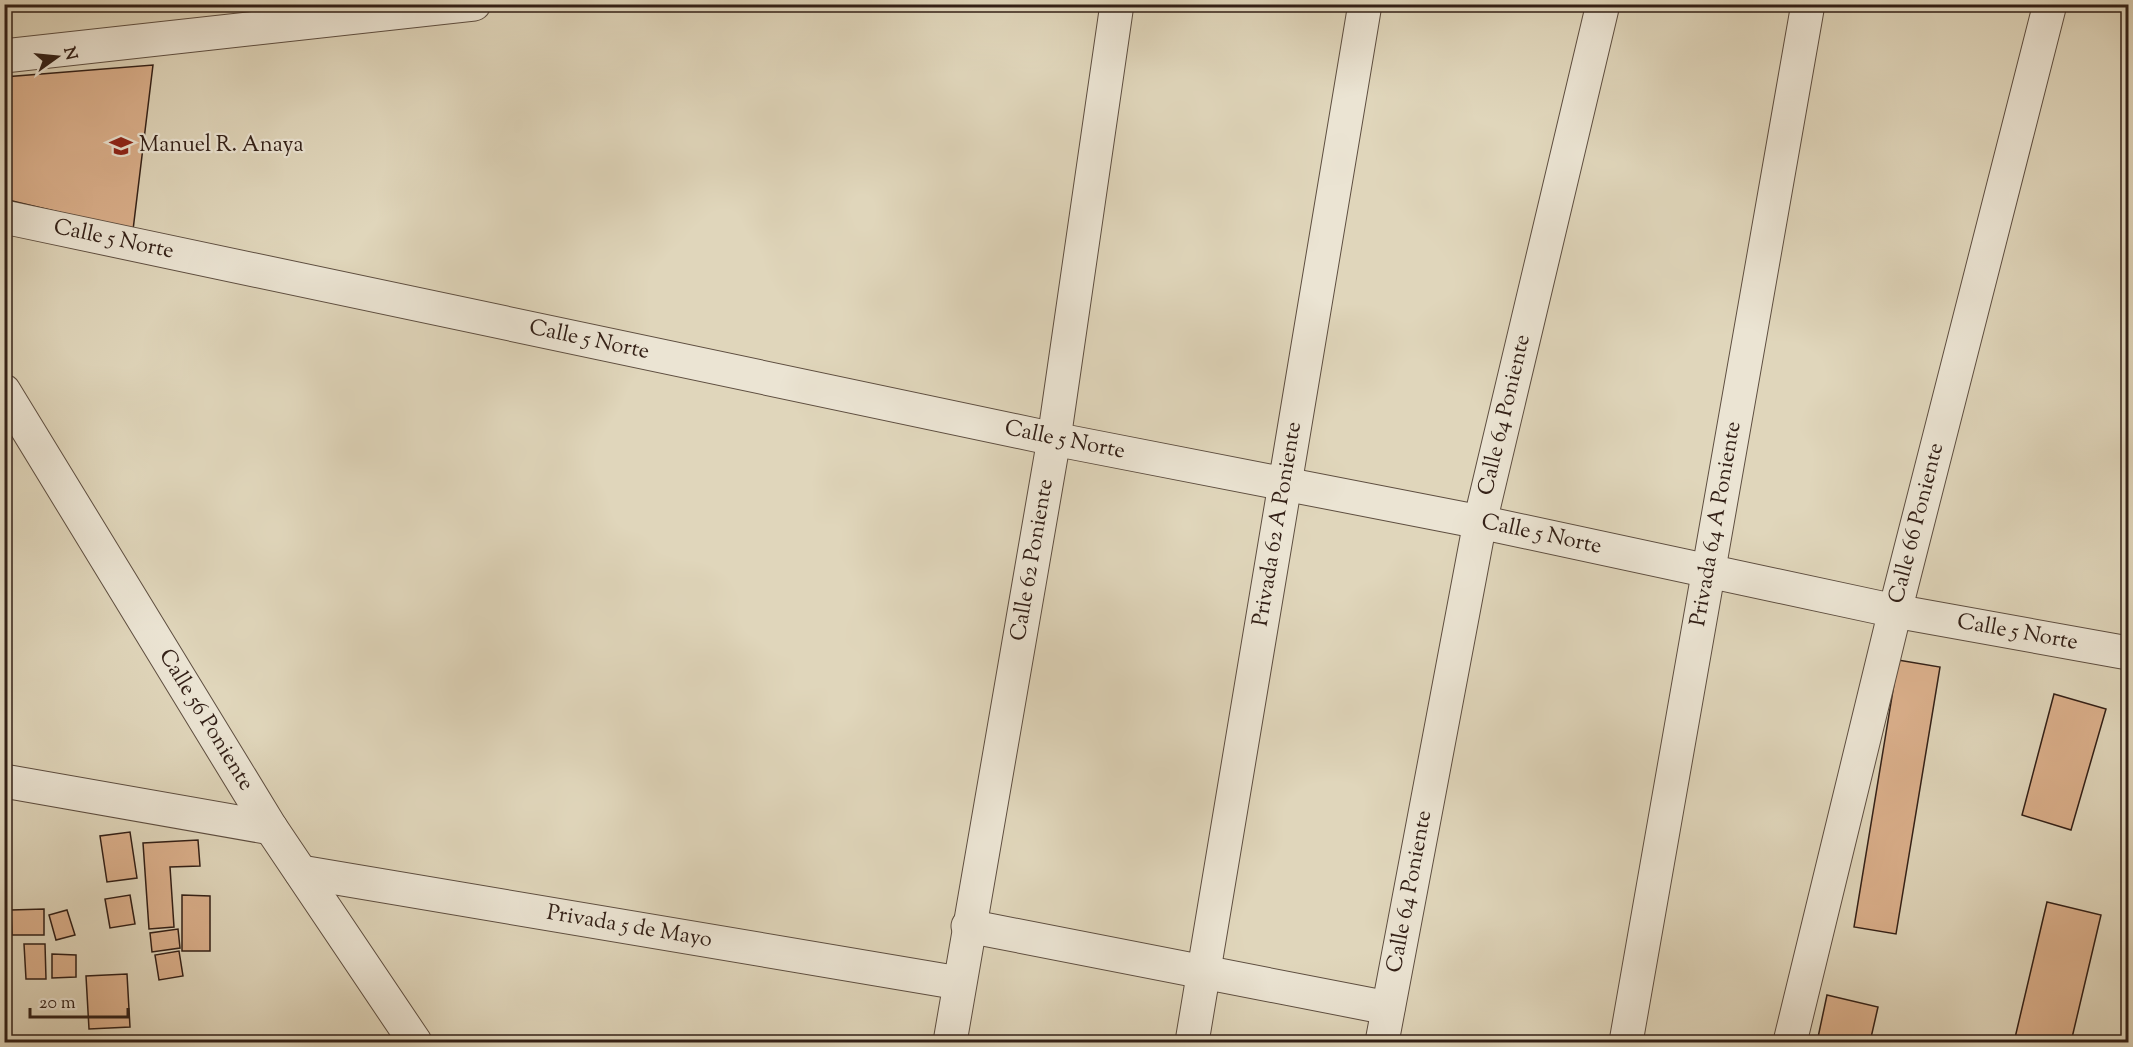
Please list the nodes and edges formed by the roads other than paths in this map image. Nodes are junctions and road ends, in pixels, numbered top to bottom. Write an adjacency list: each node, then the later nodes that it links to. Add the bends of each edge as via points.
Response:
1 (1117, 4): 10 (street, Calle 62 Poniente)
2 (1365, 4): 11 (street, Privada 62 A Poniente)
3 (1603, 4): 12 (street, Calle 64 Poniente)
4 (1808, 4): 13 (street, Privada 64 A Poniente)
5 (2050, 4): 14 (street, Calle 66 Poniente)
6 (468, 5): 7 (street)
7 (4, 56)
8 (4, 217): 10 (street, Calle 5 Norte)
9 (4, 391): 17 (street, Calle 56 Poniente)
10 (1053, 439): 11 (street, Calle 5 Norte); 19 (street, Calle 62 Poniente)
11 (1284, 482): 12 (street, Calle 5 Norte); 20 (street, Privada 62 A Poniente)
12 (1480, 522): 13 (street, Calle 5 Norte); 22 (street, Calle 64 Poniente)
13 (1710, 571): 14 (street, Calle 5 Norte); 27 (street, Privada 64 A Poniente)
14 (1895, 611): 15 (street, Calle 5 Norte); 28 (street, Calle 66 Poniente)
15 (2128, 653)
16 (4, 782): 17 (street)
17 (271, 828): 18 (street, Calle 56 Poniente)
18 (301, 872): 21 (street, Privada 5 de Mayo); 23 (street, Calle 56 Poniente)
19 (968, 926): 20 (street); 21 (street, Calle 62 Poniente)
20 (1203, 972): 22 (street); 25 (street, Privada 62 A Poniente)
21 (959, 983): 24 (street, Calle 62 Poniente)
22 (1388, 1008): 26 (street, Calle 64 Poniente)
23 (415, 1042)
24 (950, 1042)
25 (1192, 1042)
26 (1382, 1042)
27 (1626, 1042)
28 (1790, 1042)

